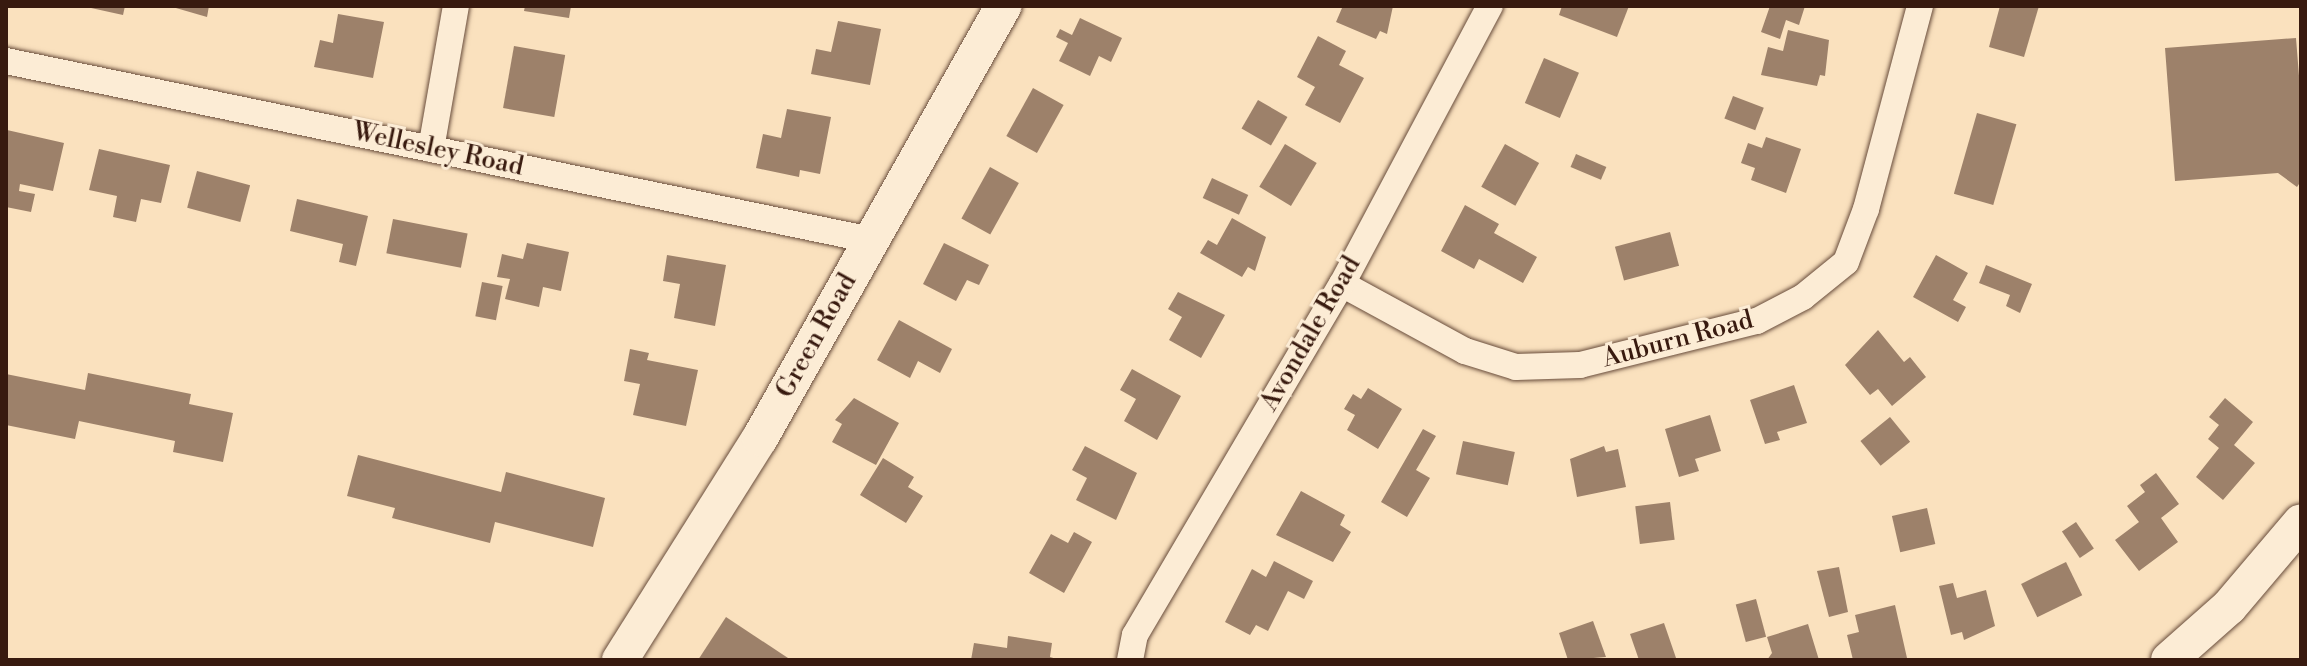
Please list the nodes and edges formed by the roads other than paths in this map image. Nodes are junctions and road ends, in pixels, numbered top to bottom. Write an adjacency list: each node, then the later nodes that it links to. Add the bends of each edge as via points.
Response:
1 (456, 6): 6 (street)
2 (1003, 6): 7 (street, Green Road)
3 (1490, 6): 8 (street, Avondale Road)
4 (1920, 6): 8 (street, Auburn Road, via 1866,209 1846,262 1803,297 1757,321 1580,365 1516,367 1465,351)
5 (6, 61): 6 (street, Wellesley Road)
6 (431, 149): 7 (street, Wellesley Road)
7 (871, 240): 10 (street, Green Road, via 760,438)
8 (1342, 284): 11 (street, Avondale Road, via 1135,635)
9 (2301, 522): 12 (street, via 2229,607)
10 (620, 660)
11 (1130, 660)
12 (2169, 660)

